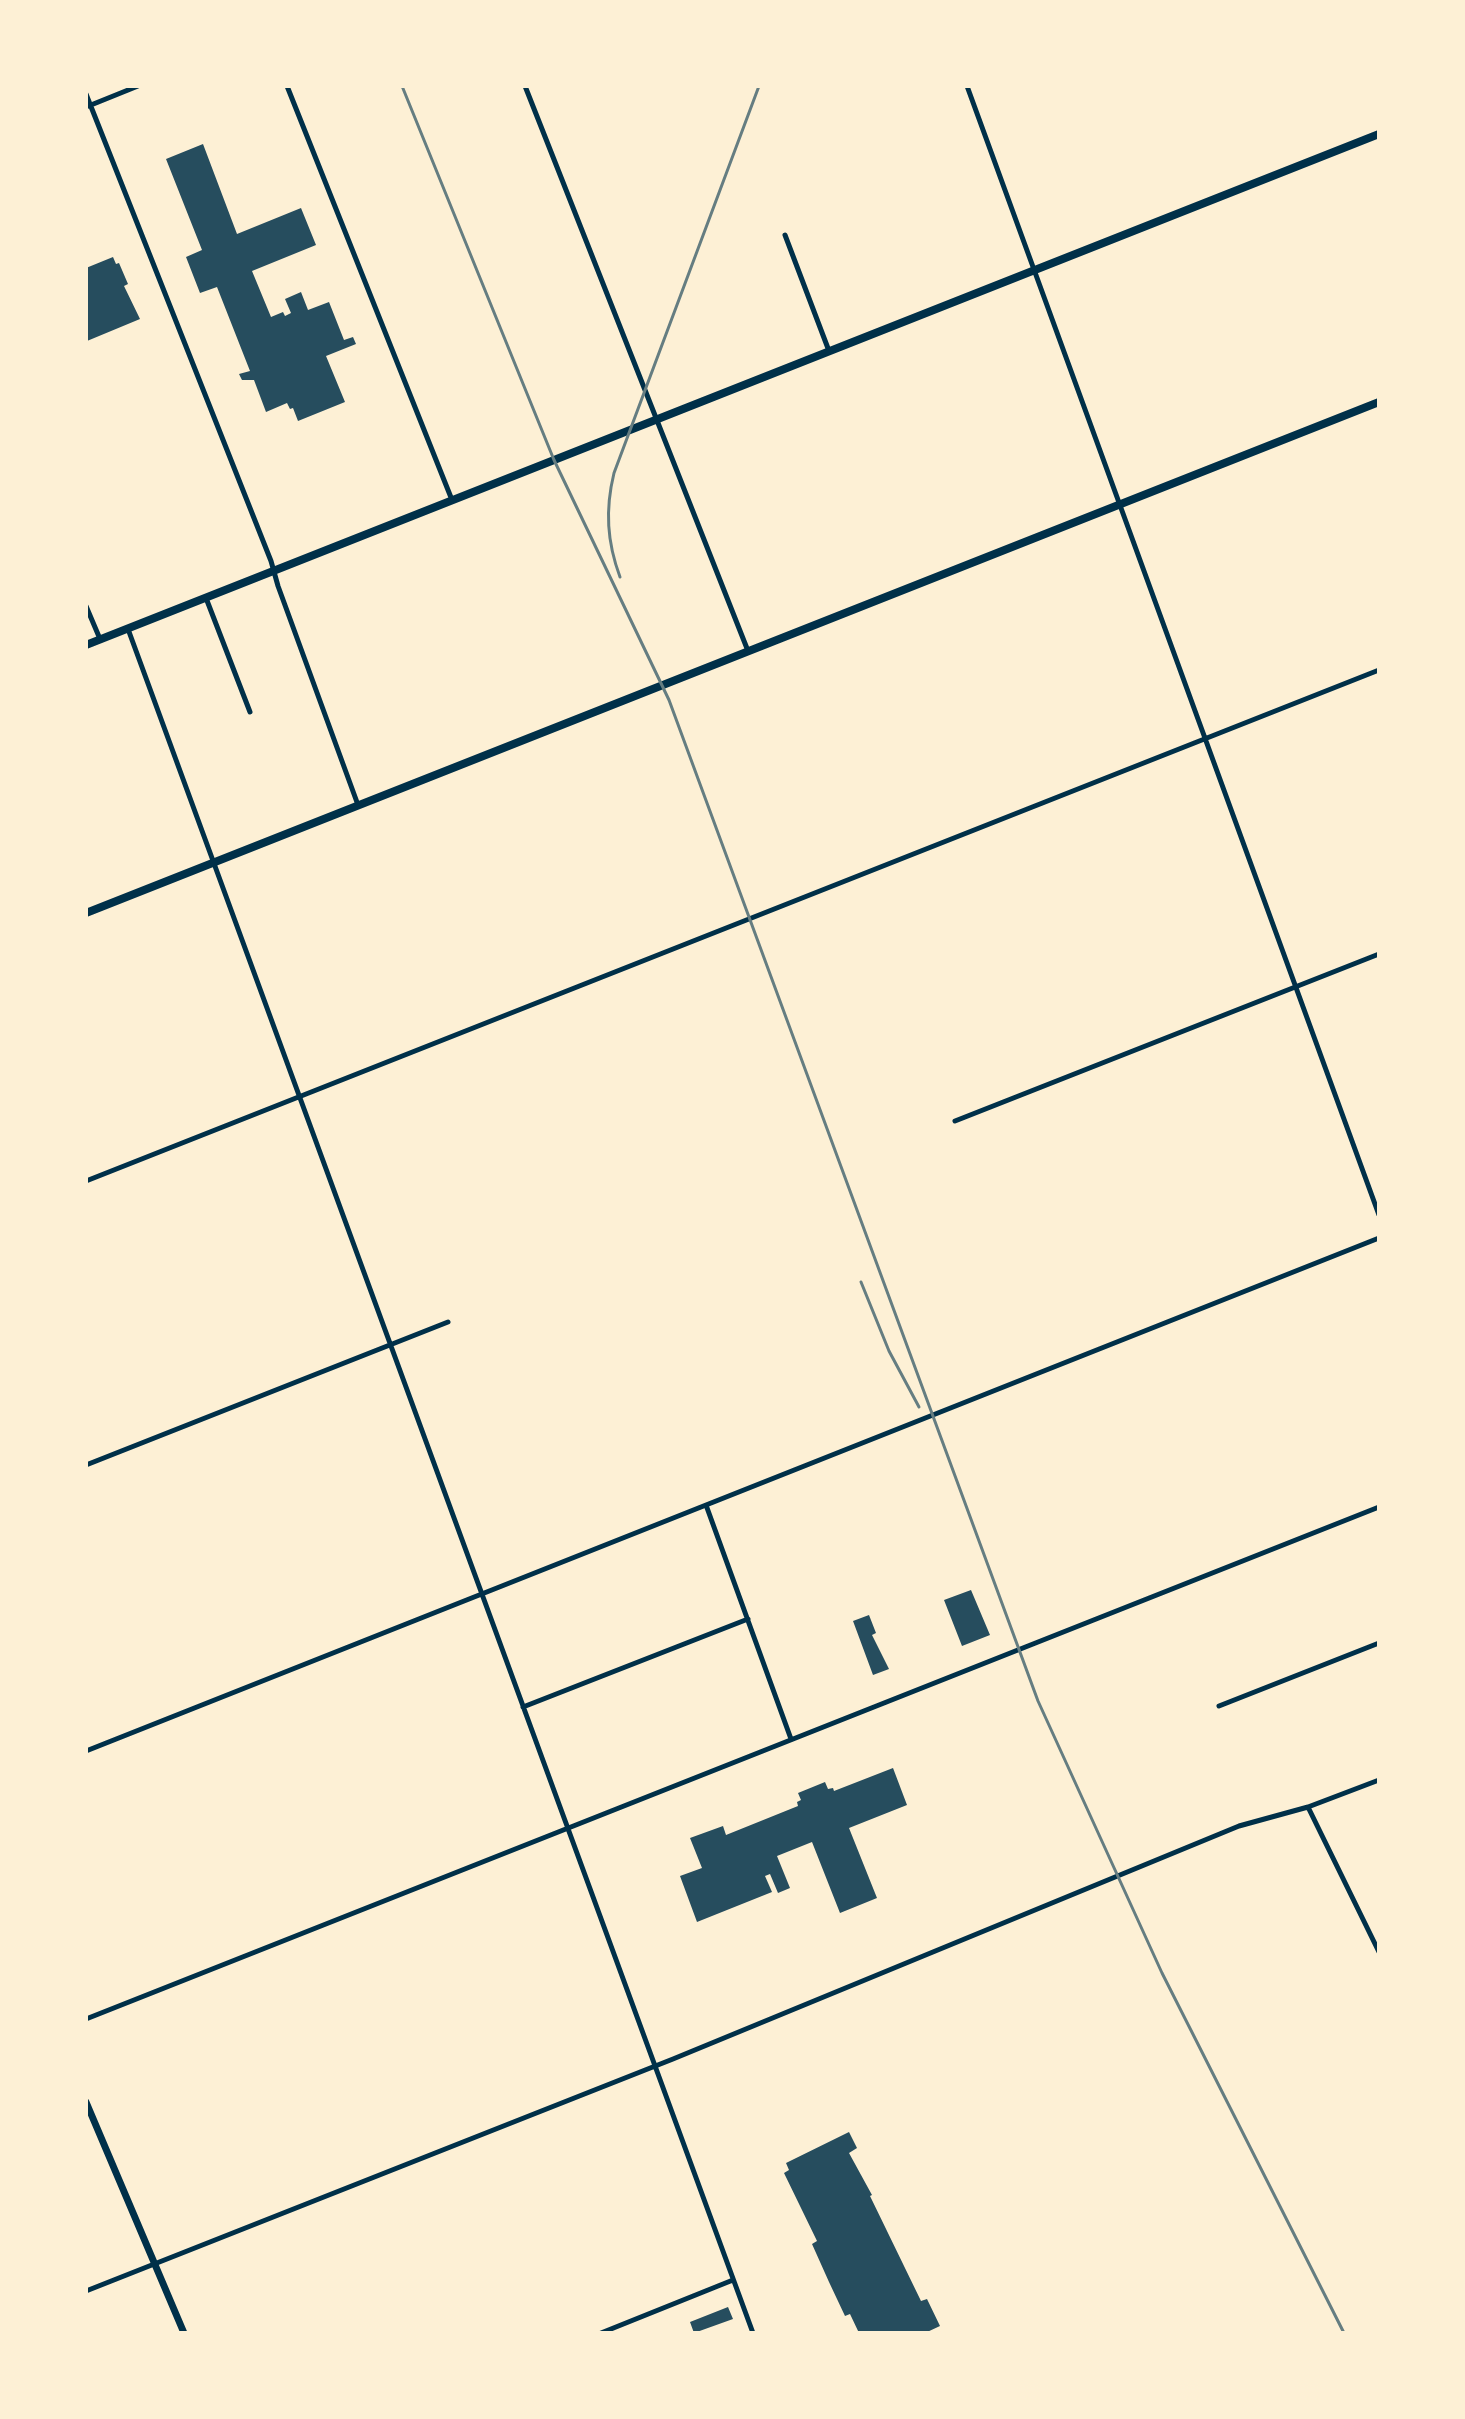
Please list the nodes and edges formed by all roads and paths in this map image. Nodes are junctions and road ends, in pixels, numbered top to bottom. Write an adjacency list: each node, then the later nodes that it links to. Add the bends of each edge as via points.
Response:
1 (138, 86): 6 (street)
2 (287, 86): 13 (street)
3 (525, 86): 12 (street)
4 (967, 86): 9 (street)
5 (86, 94): 6 (street)
6 (88, 106): 15 (street)
7 (1379, 134): 9 (main road)
8 (785, 235): 10 (street)
9 (1035, 270): 10 (main road); 14 (street)
10 (829, 351): 12 (main road)
11 (1379, 402): 14 (main road)
12 (657, 420): 13 (main road); 21 (street)
13 (452, 500): 15 (main road)
14 (1120, 505): 21 (main road); 24 (street)
15 (274, 571): 16 (main road); 25 (street)
16 (206, 598): 18 (main road); 23 (street)
17 (86, 606): 19 (street)
18 (128, 629): 19 (main road); 26 (street)
19 (100, 640): 20 (main road)
20 (86, 645)
21 (749, 651): 25 (main road)
22 (1379, 670): 24 (street)
23 (250, 712)
24 (1205, 739): 29 (street); 30 (street)
25 (358, 805): 26 (main road)
26 (214, 863): 27 (main road); 30 (street)
27 (86, 913)
28 (1379, 954): 29 (street)
29 (1296, 987): 31 (street); 33 (street)
30 (299, 1096): 32 (street); 36 (street)
31 (955, 1121)
32 (86, 1181)
33 (1379, 1215)
34 (1379, 1238): 38 (street)
35 (448, 1322): 36 (street)
36 (390, 1345): 37 (street); 40 (street)
37 (86, 1465)
38 (706, 1505): 40 (street); 41 (street)
39 (1379, 1507): 45 (street)
40 (482, 1594): 44 (street); 46 (street)
41 (748, 1619): 44 (street); 45 (street)
42 (1379, 1643): 43 (street)
43 (1219, 1706)
44 (523, 1707): 49 (street)
45 (791, 1739): 49 (street)
46 (86, 1751)
47 (1379, 1780): 48 (street)
48 (1308, 1807): 50 (street); 52 (street, via 1239,1826)
49 (567, 1828): 51 (street); 52 (street)
50 (1379, 1952)
51 (86, 2019)
52 (655, 2066): 54 (street); 55 (street)
53 (86, 2102): 54 (street)
54 (155, 2264): 56 (street); 57 (street)
55 (733, 2280): 58 (street); 59 (street)
56 (86, 2291)
57 (184, 2333)
58 (601, 2333)
59 (753, 2333)

